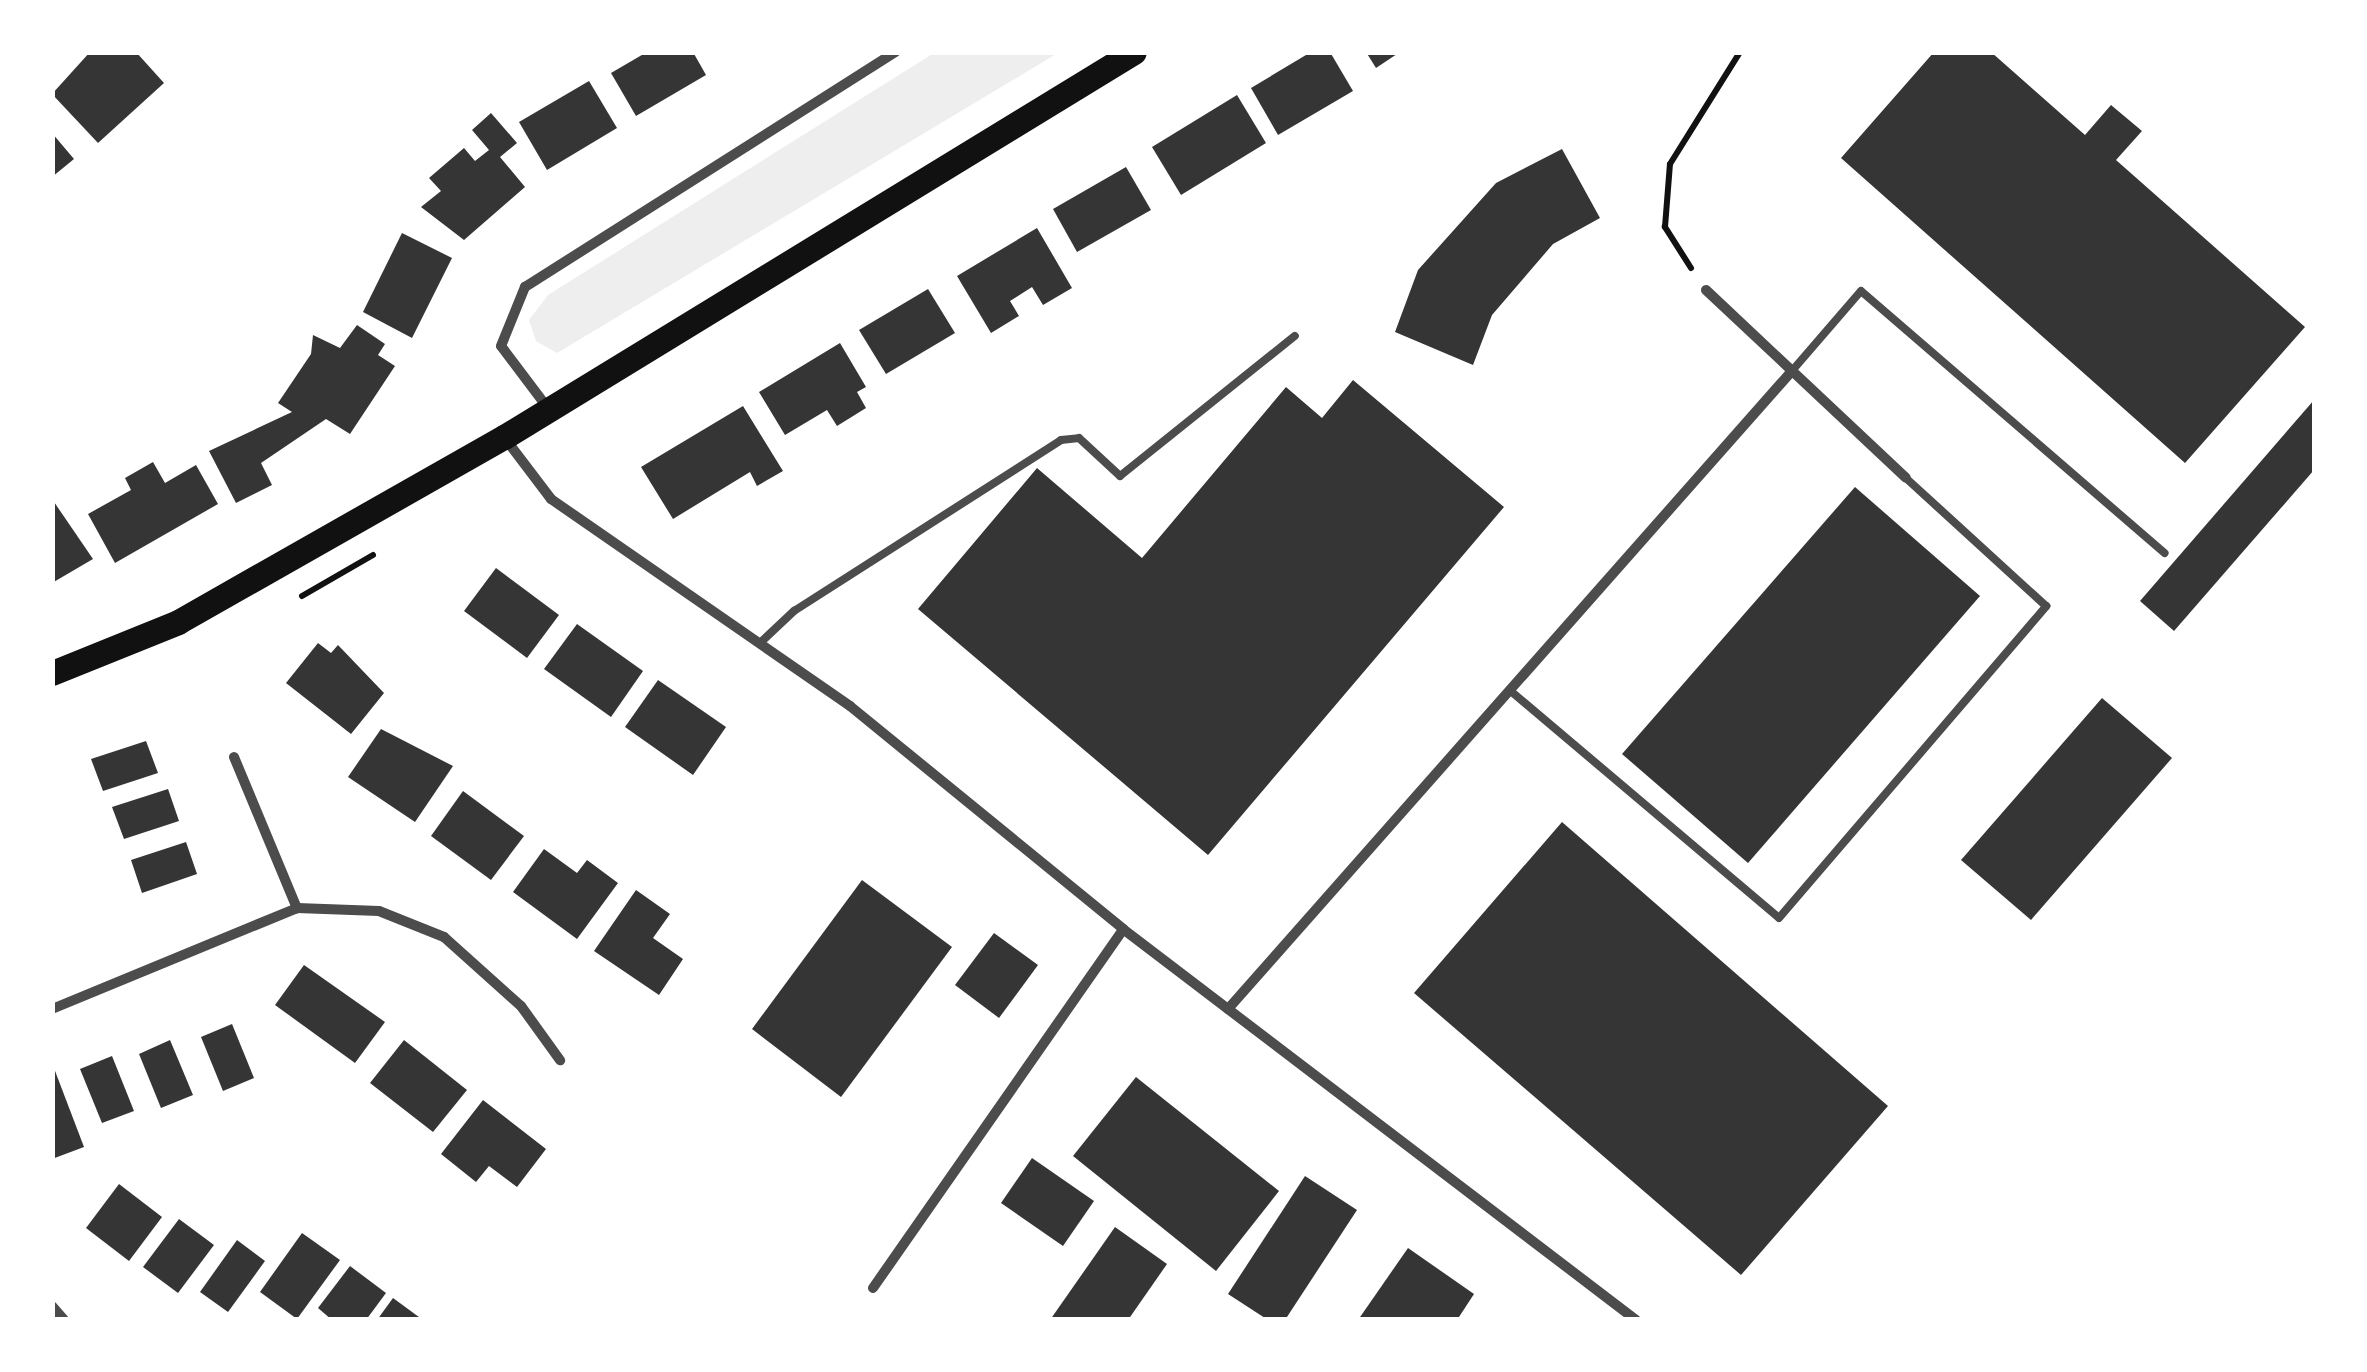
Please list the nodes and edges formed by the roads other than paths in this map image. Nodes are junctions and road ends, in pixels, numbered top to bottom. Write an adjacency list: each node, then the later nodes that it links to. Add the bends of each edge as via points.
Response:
1 (896, 52): 6 (street, via 524,287 501,346)
2 (1134, 52): 6 (main road)
3 (1706, 290): 5 (street)
4 (1296, 336): 10 (lane, via 1120,476 1079,438 1060,440 794,610)
5 (1791, 372): 8 (street); 9 (lane, via 1861,291); 12 (street)
6 (547, 408): 7 (main road)
7 (504, 436): 10 (street, via 551,498); 11 (main road, via 178,622)
8 (1906, 478): 12 (lane, via 2046,606 1779,918)
9 (2165, 553)
10 (760, 643): 15 (street)
11 (52, 673)
12 (1512, 692): 16 (street)
13 (234, 757): 14 (street)
14 (297, 908): 17 (street); 18 (street, via 378,912 444,937 521,1006)
15 (1124, 929): 16 (street); 19 (street)
16 (1228, 1008): 22 (street)
17 (52, 1010)
18 (560, 1060)
19 (873, 1288)
20 (52, 1306): 21 (street)
21 (64, 1320)
22 (1636, 1320)

